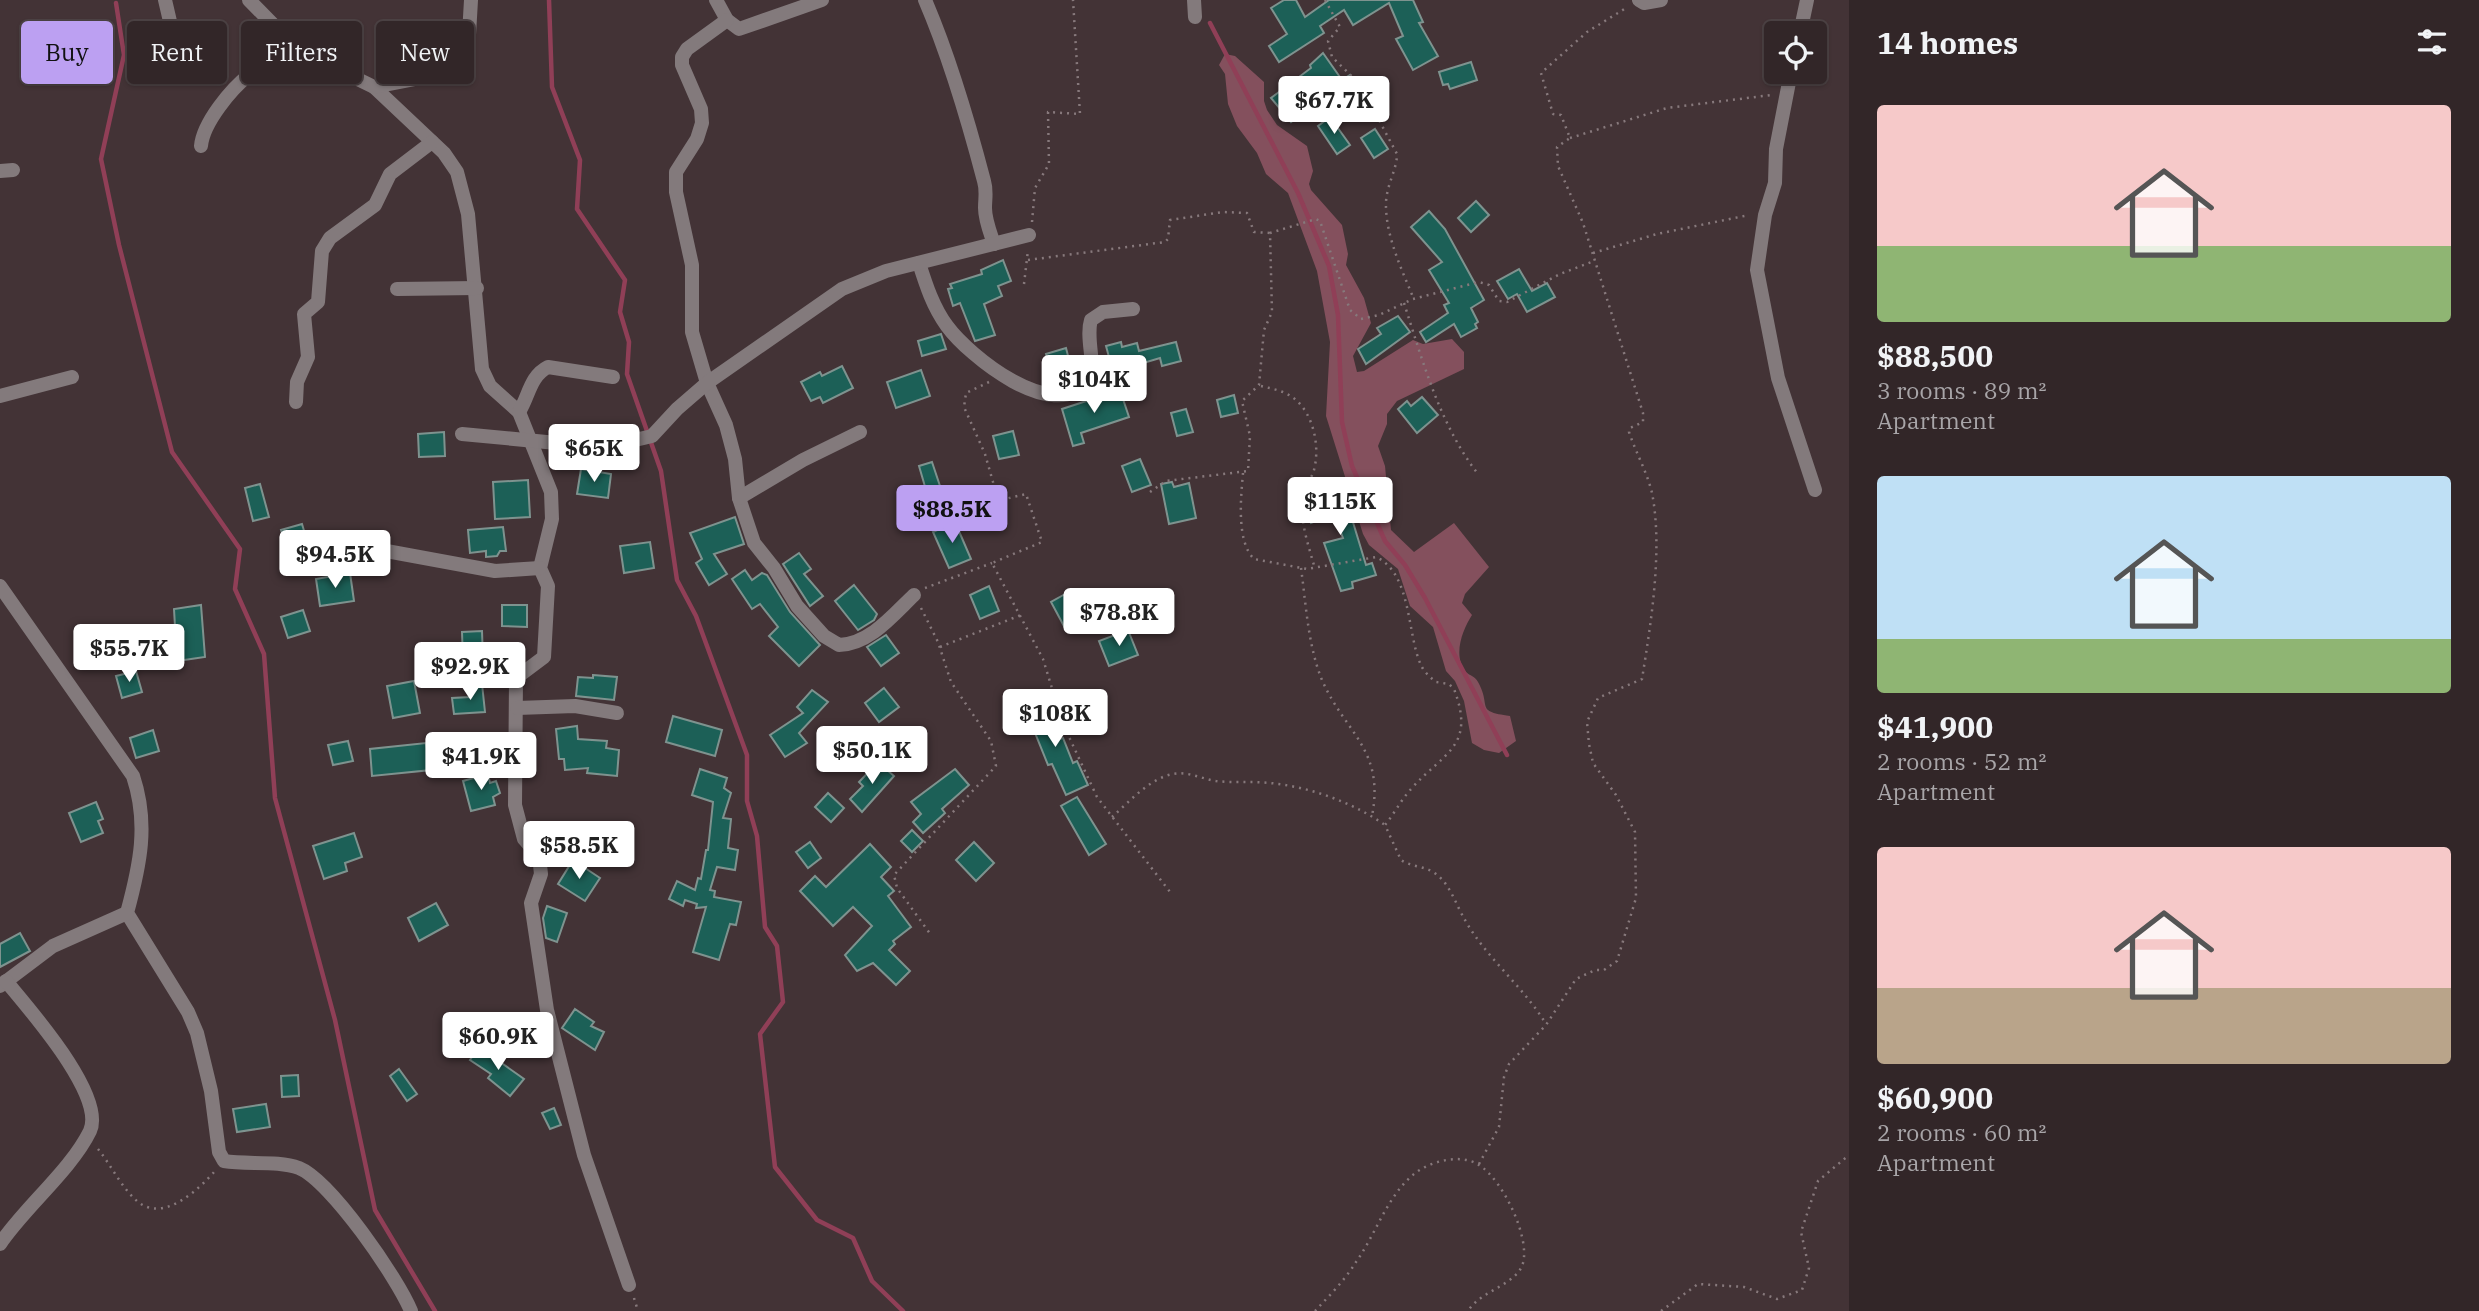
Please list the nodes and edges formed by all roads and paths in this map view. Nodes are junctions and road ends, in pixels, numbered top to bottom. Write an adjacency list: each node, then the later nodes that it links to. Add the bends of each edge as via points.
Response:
1 (165, 0): 15 (street)
2 (249, 0): 16 (street)
3 (471, 0): 21 (street, via 467,69)
4 (716, 0): 14 (street)
5 (821, 0): 14 (street, via 739,29)
6 (925, 0): 29 (street, via 979,161)
7 (1073, 0): 28 (path, via 1080,114 1048,112 1049,164 1035,188)
8 (1194, 0): 13 (street)
9 (1325, 0): 37 (path, via 1340,27 1328,41 1332,57 1369,93 1397,154 1389,177 1387,209)
10 (1639, 0): 11 (street); 23 (path, via 1587,32 1541,73 1553,114 1566,121)
11 (1661, 0)
12 (1807, 0): 17 (street)
13 (1195, 17)
14 (727, 20): 43 (street, via 682,57 702,123 676,172 676,192 691,265 692,332)
15 (170, 21)
16 (270, 21)
17 (1803, 21)
18 (362, 81): 21 (street)
19 (242, 84): 25 (street, via 212,116)
20 (1788, 84): 22 (street)
21 (374, 87): 24 (street)
22 (1786, 91): 23 (path, via 1667,108); 26 (street)
23 (1570, 138): 30 (path, via 1557,147 1558,166)
24 (432, 142): 35 (street, via 463,184); 46 (street, via 390,174 375,205 330,238 322,251 318,302 304,314 308,358 296,382)
25 (201, 146)
26 (1766, 211): 30 (path); 53 (street, via 1757,270 1762,306 1786,406)
27 (1270, 233): 31 (path, via 1254,232 1247,213 1223,212 1170,220 1165,242); 38 (path, via 1316,219 1353,316 1370,318); 44 (path, via 1272,312 1264,330)
28 (1029, 235): 29 (street); 31 (path)
29 (994, 244): 33 (street)
30 (1593, 253): 32 (path)
31 (1028, 260): 34 (path)
32 (1595, 261): 37 (path, via 1507,302 1499,301 1486,282); 74 (path, via 1643,413 1643,422 1629,432 1652,494 1654,522 1653,612 1642,678 1598,698 1587,722 1592,763 1616,794 1635,832 1636,898 1617,961 1604,971 1576,979)
33 (919, 263): 40 (street, via 928,293 946,325 963,345); 43 (street, via 842,289)
34 (1024, 284)
35 (477, 288): 36 (street); 47 (street, via 482,369 490,386)
36 (397, 289)
37 (1413, 299): 38 (path)
38 (1405, 303): 52 (path, via 1443,418)
39 (1133, 309): 40 (street, via 1102,312 1091,320 1087,334 1093,369 1089,382 1077,390 1046,396)
40 (1005, 375): 57 (path, via 966,393 964,407 997,496 1005,499 1026,494 1042,542)
41 (72, 377): 45 (street)
42 (613, 377): 47 (street, via 548,368 539,372)
43 (707, 383): 50 (street, via 652,436 588,446); 55 (street, via 726,425)
44 (1259, 385): 51 (path, via 1242,401 1250,436 1249,466); 60 (path, via 1296,400 1315,438 1314,473 1301,504)
45 (0, 396)
46 (296, 402)
47 (519, 412): 50 (street)
48 (860, 432): 55 (street)
49 (462, 434): 50 (street)
50 (531, 440): 58 (street, via 551,492 552,519)
51 (1243, 473): 54 (path, via 1166,481); 59 (path, via 1242,517 1251,556)
52 (1478, 474)
53 (1815, 490)
54 (1150, 492)
55 (739, 498): 62 (street, via 754,543 815,626 839,645 870,635)
56 (381, 550): 58 (street, via 495,571)
57 (992, 563): 62 (path, via 940,580); 63 (path)
58 (540, 568): 65 (street, via 548,586 544,657 516,678)
59 (1301, 568): 60 (path); 67 (path, via 1322,678 1357,733 1376,776)
60 (1315, 569): 69 (path, via 1379,558 1394,573 1408,606 1422,668 1436,682 1449,684 1458,699 1463,729 1459,742 1409,791)
61 (0, 586): 71 (street, via 133,776 140,798 143,843)
62 (914, 595): 64 (path)
63 (1021, 615): 64 (path); 68 (path, via 1043,659 1069,741)
64 (940, 647): 72 (path, via 951,682 991,741 997,758 996,766 894,875 897,888)
65 (517, 708): 66 (street, via 575,706); 80 (street, via 515,804 524,839 540,865 531,903 547,1010 584,1155)
66 (617, 713)
67 (1372, 816): 68 (path, via 1302,789 1214,781 1182,773 1150,785); 69 (path)
68 (1112, 817): 70 (path)
69 (1385, 825): 74 (path, via 1401,860 1443,880 1466,923 1534,1004)
70 (1170, 892)
71 (127, 914): 73 (street, via 53,946); 77 (street, via 197,1033)
72 (931, 935)
73 (3, 984): 75 (street, via 72,1065 93,1121)
74 (1546, 1025): 78 (path, via 1509,1064 1499,1126)
75 (87, 1136): 77 (path, via 134,1199 147,1206 164,1206 193,1195); 79 (street)
76 (1849, 1155): 84 (path, via 1818,1181 1801,1232 1809,1268 1802,1290 1777,1299 1744,1287 1698,1284)
77 (224, 1161): 81 (street, via 298,1168 316,1178 379,1257)
78 (1479, 1164): 82 (path, via 1433,1162 1414,1174 1392,1200 1356,1263); 83 (path, via 1516,1216 1525,1249 1522,1266 1512,1279 1485,1293)
79 (0, 1244)
80 (629, 1285)
81 (411, 1311)
82 (1315, 1311)
83 (1468, 1311)
84 (1661, 1311)

